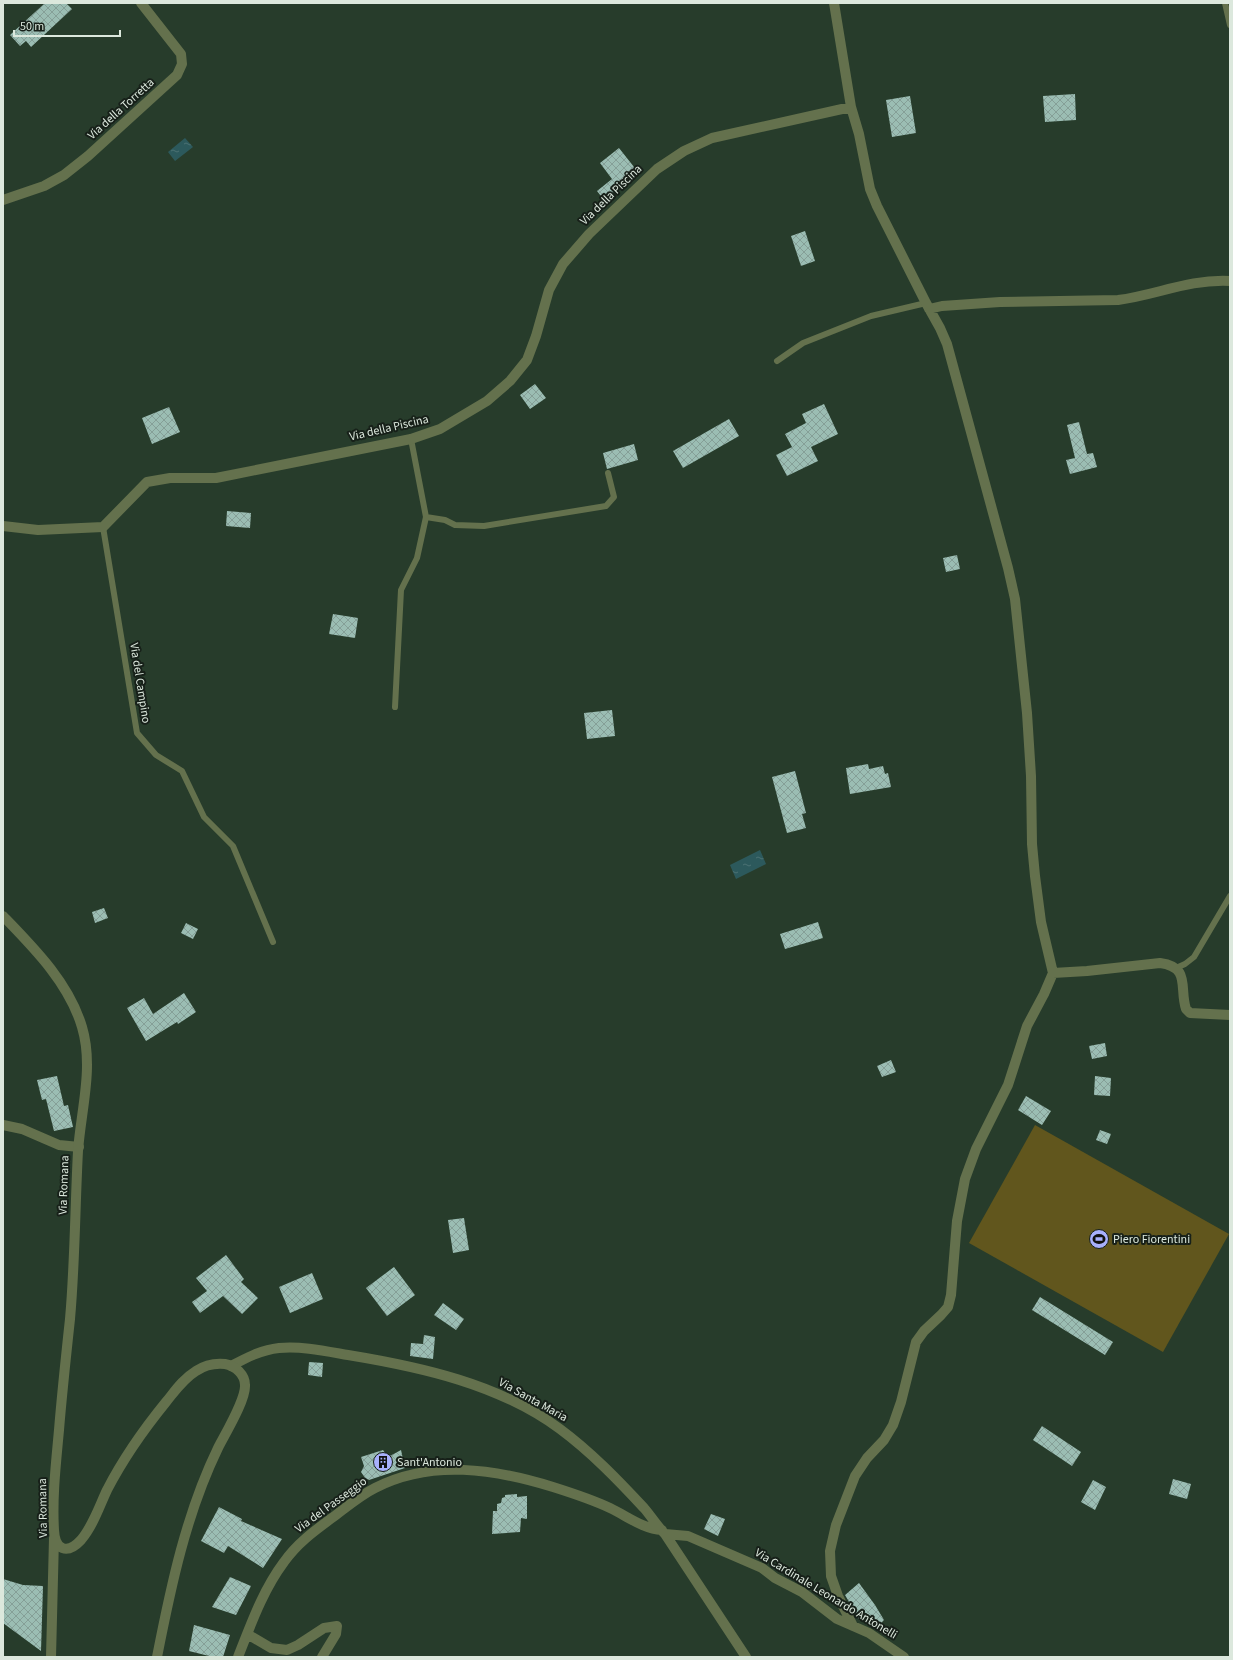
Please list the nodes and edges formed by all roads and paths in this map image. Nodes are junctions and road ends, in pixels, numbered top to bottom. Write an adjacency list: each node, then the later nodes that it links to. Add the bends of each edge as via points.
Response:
1 (141, 3): 6 (street, Via della Torretta, via 181,54 182,64 177,75 64,175 44,186)
2 (834, 3): 5 (street)
3 (1225, 3): 4 (lane)
4 (1230, 25)
5 (851, 107): 8 (street, via 874,200); 10 (street, Via della Piscina, via 712,138 684,151 657,169 589,234 563,264 549,290 527,360 510,381 487,401 440,429)
6 (3, 200)
7 (1230, 281): 8 (street, via 1186,284 1118,300)
8 (927, 306): 9 (lane, via 872,316 803,344); 20 (street, via 942,332 954,367 1013,591 1025,691 1036,886 1042,928)
9 (776, 361)
10 (411, 439): 12 (lane); 14 (street, Via della Piscina, via 216,478 170,478 147,482)
11 (608, 473): 12 (lane, via 614,497 606,506 484,526 455,525 445,520)
12 (426, 517): 15 (lane, via 418,558 401,590)
13 (3, 526): 14 (street, via 38,530)
14 (103, 527): 18 (lane, Via del Campino, via 137,733 156,755 182,771 204,817 232,846)
15 (396, 707)
16 (1230, 896): 19 (lane, via 1194,957)
17 (3, 916): 23 (street, Via Romana, via 57,978 73,1004 83,1030 86,1070)
18 (273, 942)
19 (1176, 968): 20 (street, via 1160,964); 21 (street, via 1180,973 1186,1009 1190,1012)
20 (1053, 973): 27 (street, via 1027,1026 1008,1085 976,1149 965,1179 957,1221 948,1307 916,1342 893,1425 855,1476 836,1525 830,1551 831,1576)
21 (1230, 1015)
22 (3, 1125): 23 (street, via 22,1129 59,1145)
23 (79, 1147): 25 (street, Via Romana, via 74,1266 54,1480)
24 (231, 1366): 25 (street, Via Romana, via 215,1364 203,1367 187,1377 133,1448 108,1489 91,1526 79,1542 68,1549 61,1548 56,1543); 26 (street, Via Santa Maria, via 264,1351 299,1348 373,1360 474,1385 513,1402 565,1433 618,1481); 30 (street, via 243,1377 244,1392 193,1509 174,1578)
25 (54, 1530): 29 (street)
26 (664, 1532): 27 (street, Via Cardinale Leonardo Antonelli, via 688,1536 762,1568 802,1592 837,1619); 28 (street, Via del Passeggio, via 587,1498 514,1476 464,1470 406,1476 368,1492 299,1544 273,1580); 33 (street, Via Santa Maria)
27 (853, 1626): 34 (street, Via Cardinale Leonardo Antonelli, via 869,1633)
28 (247, 1634): 31 (street, Via del Passeggio); 32 (street, via 271,1648 287,1650 324,1628 337,1626 336,1634)
29 (51, 1657)
30 (158, 1657)
31 (238, 1657)
32 (322, 1657)
33 (746, 1657)
34 (904, 1657)

